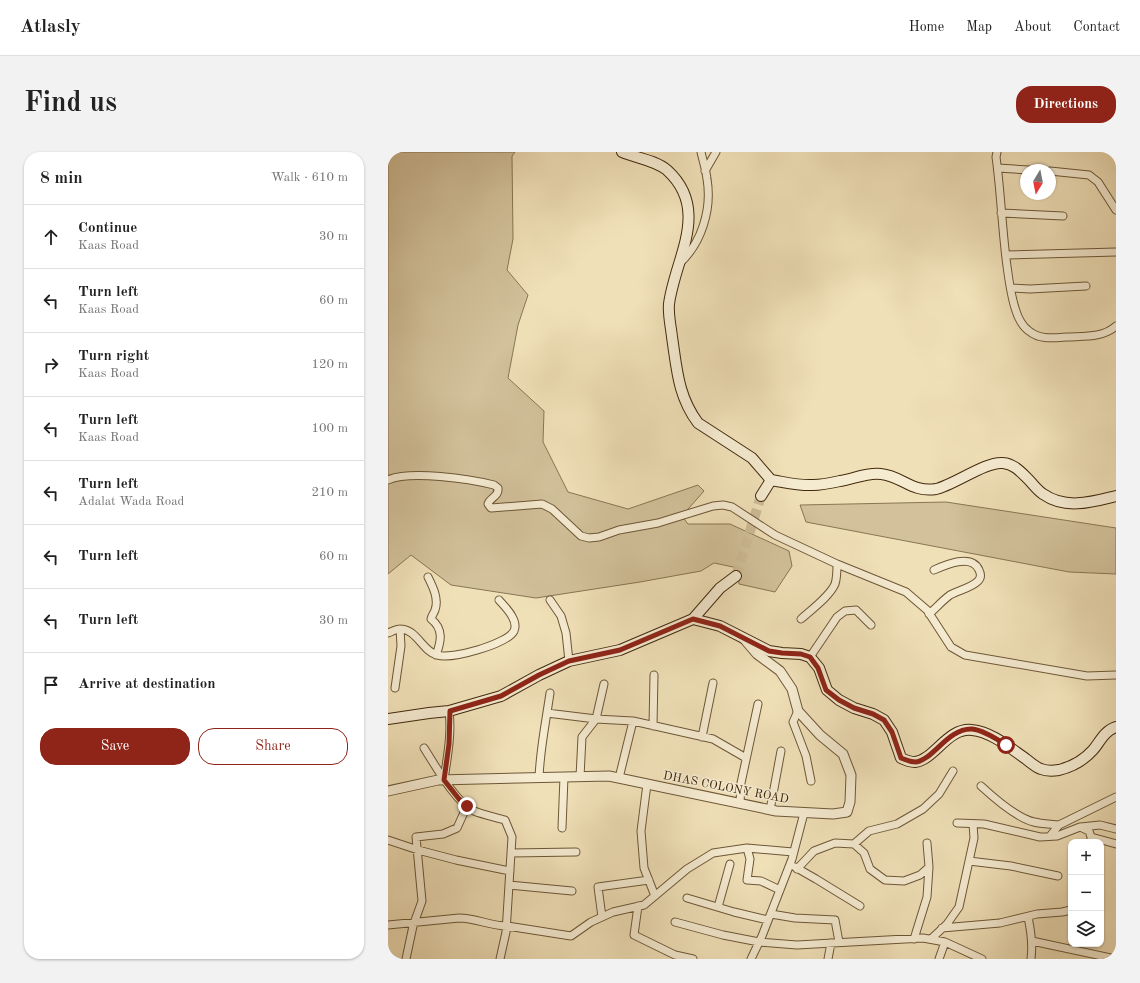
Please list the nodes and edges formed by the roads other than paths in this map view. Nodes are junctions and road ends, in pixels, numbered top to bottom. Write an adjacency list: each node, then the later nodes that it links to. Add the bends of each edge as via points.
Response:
1 (622, 152): 14 (main road, via 666,169 684,192 689,218)
2 (700, 152): 7 (street)
3 (716, 152): 7 (street)
4 (997, 152): 5 (street)
5 (998, 168): 6 (street); 10 (street)
6 (1020, 169)
7 (705, 171): 14 (street, via 709,202 705,221 696,244)
8 (1056, 172): 9 (street, via 1089,175 1098,182)
9 (1116, 210)
10 (1002, 213): 11 (street); 13 (street)
11 (1063, 216)
12 (1116, 252): 13 (street)
13 (1006, 255): 16 (street)
14 (680, 264): 19 (main road, via 669,305 682,395 698,424 752,458)
15 (1086, 286): 16 (street)
16 (1011, 288): 17 (street, via 1020,321 1028,331 1037,336 1047,339 1105,334)
17 (1116, 326)
18 (388, 480): 22 (street, via 406,476 426,476 494,485 499,490 489,501 491,508 542,504 552,509 581,536 589,538 723,505 732,507 775,535)
19 (771, 480): 20 (main road); 21 (main road, via 812,485 881,474 925,490 937,488 1002,463 1017,468 1042,494 1054,500 1072,504)
20 (762, 496)
21 (1116, 496)
22 (837, 564): 28 (street, via 906,592); 30 (street, via 836,580 832,588 819,604)
23 (934, 570): 28 (street, via 963,561 978,567 981,576 973,585 950,596)
24 (736, 576): 29 (main road, via 720,588)
25 (428, 577): 35 (street, via 436,596 436,607 431,619 439,627 441,637)
26 (498, 600): 35 (street, via 508,610 514,622 513,634 476,651 447,657)
27 (550, 600): 37 (street, via 561,616)
28 (929, 614): 38 (street, via 951,647 965,654 1087,676)
29 (693, 619): 34 (main road, via 720,626); 37 (main road, via 620,650)
30 (801, 619)
31 (871, 625): 36 (street, via 856,610 846,611 837,617)
32 (400, 629): 33 (street); 35 (street, via 411,633); 42 (street, via 401,646)
33 (388, 633)
34 (744, 638): 36 (main road, via 769,651); 45 (street, DHAS COLONY ROAD, via 757,654 780,671 792,689)
35 (436, 655)
36 (810, 657): 52 (main road, via 818,668 826,690 854,708 884,720 892,732 901,758 908,761 916,762 925,758 942,742 959,732 972,729 991,736 1040,769 1058,770 1085,758 1105,733)
37 (569, 661): 46 (main road, via 501,696)
38 (1116, 675)
39 (654, 676): 51 (street)
40 (712, 683): 53 (street)
41 (604, 684): 49 (street)
42 (395, 688)
43 (550, 692): 47 (street)
44 (758, 704): 56 (street)
45 (798, 710): 63 (street, via 792,722 806,756); 71 (street, DHAS COLONY ROAD, via 820,735 843,754 851,775 847,812)
46 (450, 711): 48 (main road); 62 (street)
47 (547, 713): 49 (street); 60 (street)
48 (388, 719)
49 (596, 719): 50 (street); 59 (street, via 582,737)
50 (633, 722): 51 (street); 61 (street)
51 (653, 726): 53 (street)
52 (1116, 727)
53 (702, 737): 56 (street, via 713,739)
54 (424, 748): 62 (street)
55 (782, 751): 70 (street)
56 (746, 758): 68 (street)
57 (953, 771): 83 (street, via 939,794 923,809 897,824 869,831)
58 (564, 777): 59 (street, DHAS COLONY ROAD); 60 (street, DHAS COLONY ROAD); 75 (street)
59 (580, 777): 61 (street, DHAS COLONY ROAD)
60 (539, 778): 62 (street, DHAS COLONY ROAD)
61 (619, 778): 64 (street, DHAS COLONY ROAD)
62 (444, 780): 66 (street, DHAS COLONY ROAD); 69 (street)
63 (811, 781)
64 (647, 784): 68 (street, DHAS COLONY ROAD); 97 (street, via 641,831 644,868)
65 (981, 786): 74 (street, via 1016,814 1034,822)
66 (388, 791)
67 (1116, 797): 74 (street)
68 (740, 804): 70 (street, DHAS COLONY ROAD)
69 (467, 806): 86 (street, via 457,828 443,834 416,837); 89 (street, via 473,811 505,820 512,836)
70 (770, 810): 71 (street, DHAS COLONY ROAD)
71 (804, 813): 88 (street)
72 (957, 823): 73 (street)
73 (973, 824): 78 (street, via 996,826 1040,837); 90 (street, via 974,838)
74 (1059, 825): 78 (street)
75 (562, 828)
76 (1080, 828): 77 (street, via 1100,825); 78 (street); 79 (street, via 1089,831)
77 (1116, 829)
78 (1050, 836)
79 (1091, 839)
80 (388, 840): 86 (street)
81 (1104, 842): 84 (street)
82 (927, 843): 93 (street)
83 (854, 844): 93 (street, via 864,853 870,869 885,880 904,881 920,875); 94 (street, via 835,843 814,851)
84 (1116, 844)
85 (747, 848): 88 (street); 99 (street, via 750,859 747,880 761,881); 101 (street, via 713,853 688,869)
86 (418, 850): 95 (street); 110 (street, via 422,901)
87 (576, 852): 89 (street)
88 (794, 852): 92 (street)
89 (511, 853): 95 (street)
90 (969, 861): 96 (street, via 1011,866); 114 (street, via 959,907)
91 (730, 864): 105 (street)
92 (789, 865): 94 (street); 99 (street)
93 (929, 868): 115 (street, via 928,897)
94 (797, 869): 104 (street)
95 (510, 871): 98 (street)
96 (1058, 876)
97 (649, 880): 101 (street); 108 (street, via 598,887)
98 (509, 885): 100 (street); 113 (street)
99 (780, 890): 109 (street)
100 (572, 891)
101 (655, 896): 103 (street, via 644,905)
102 (686, 898): 105 (street)
103 (638, 906): 108 (street); 124 (street, via 634,935 675,955)
104 (860, 906)
105 (718, 907): 109 (street)
106 (1068, 910): 107 (street)
107 (1028, 916): 114 (street, via 1000,923); 117 (street)
108 (602, 917): 113 (street, via 571,936)
109 (769, 917): 118 (street); 119 (street, via 835,920)
110 (414, 922): 112 (street); 113 (street, via 470,918 491,925); 122 (street)
111 (675, 922): 118 (street, via 723,936)
112 (388, 925)
113 (507, 926): 123 (street)
114 (942, 928): 116 (street)
115 (914, 939): 116 (street); 119 (street)
116 (931, 939): 120 (street)
117 (1032, 941): 129 (street); 130 (street)
118 (759, 942): 121 (street, via 797,945); 125 (street)
119 (839, 942): 121 (street)
120 (945, 942): 127 (street); 128 (street)
121 (831, 943): 126 (street)
122 (406, 959)
123 (500, 959)
124 (693, 959)
125 (751, 959)
126 (828, 959)
127 (939, 959)
128 (982, 959)
129 (1031, 959)
130 (1116, 959)

